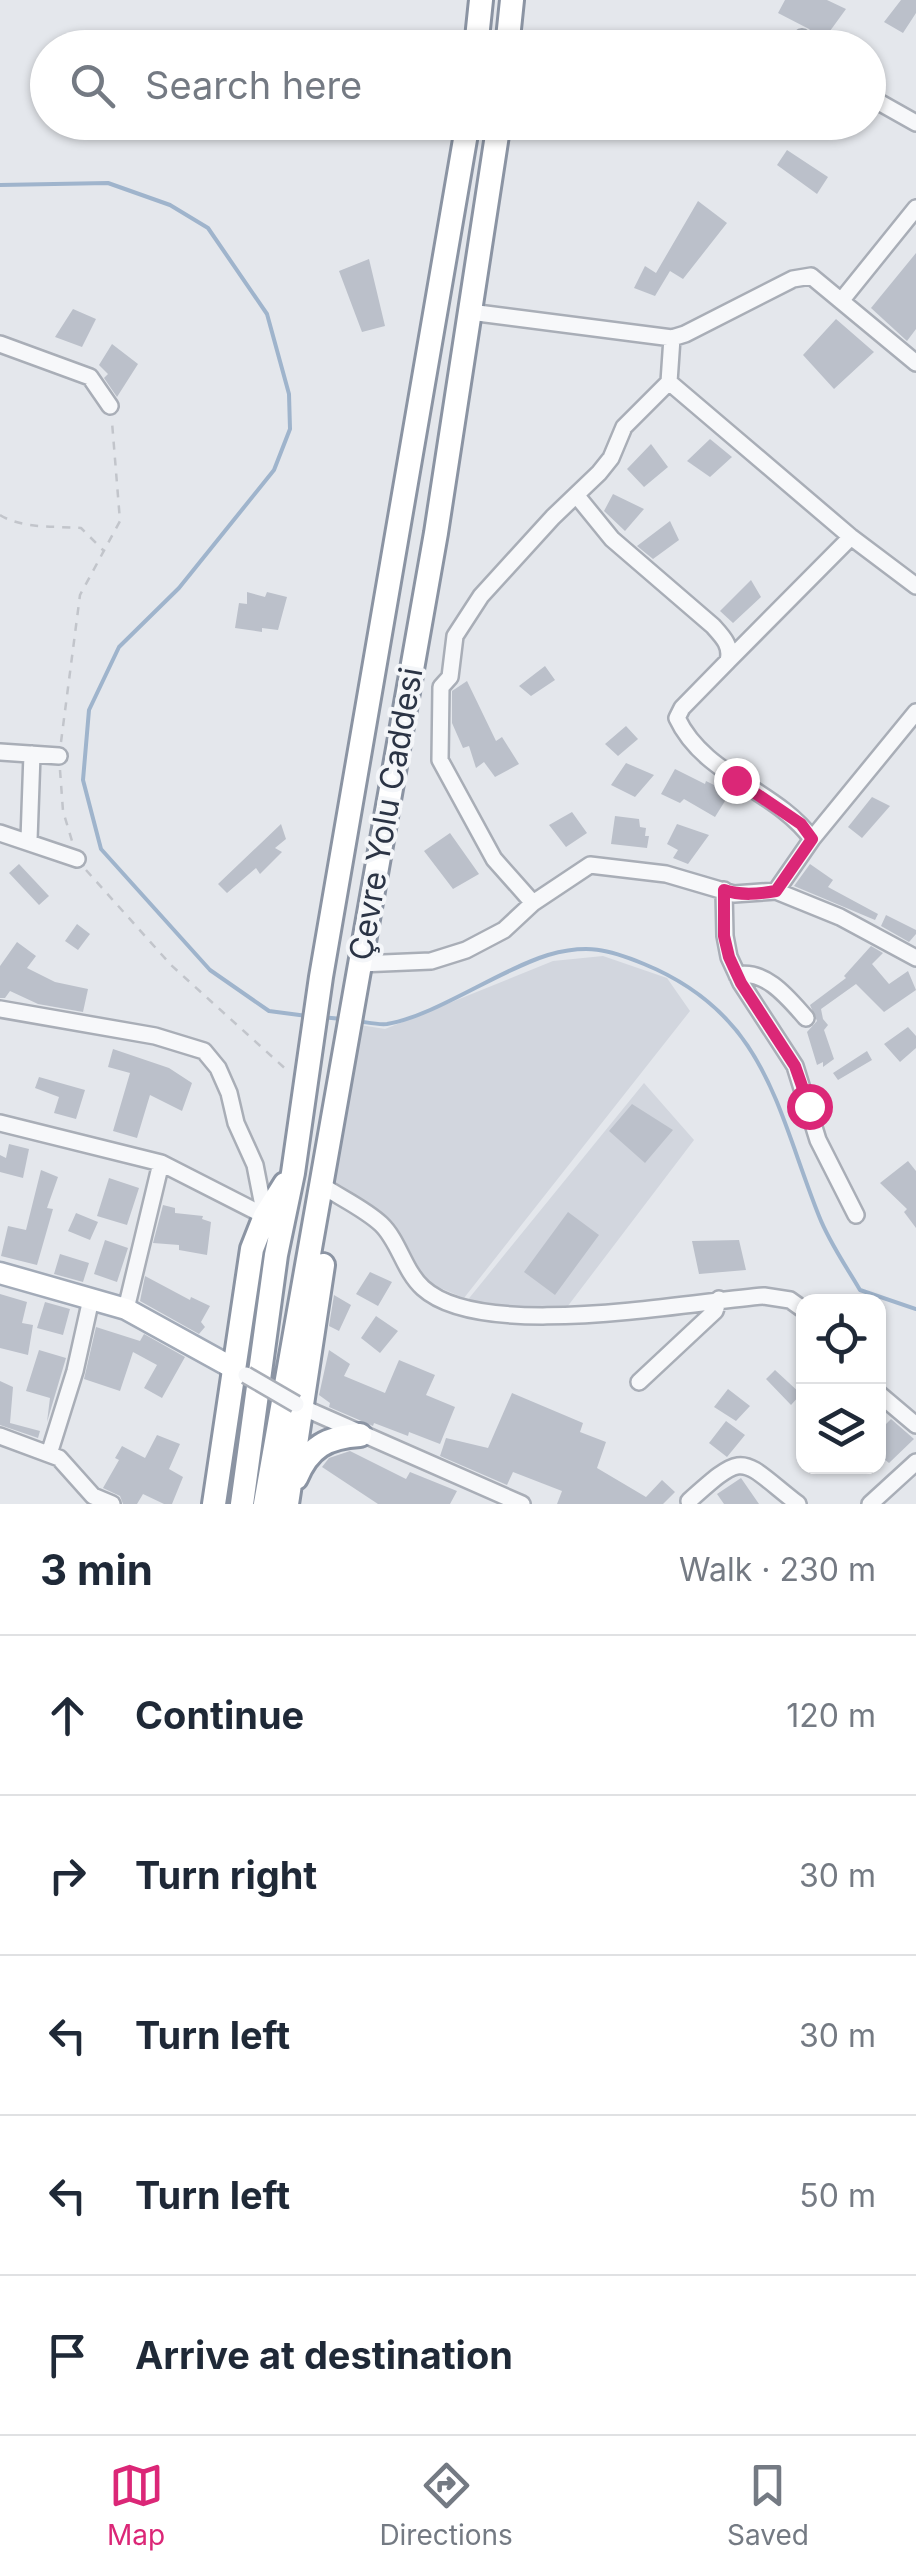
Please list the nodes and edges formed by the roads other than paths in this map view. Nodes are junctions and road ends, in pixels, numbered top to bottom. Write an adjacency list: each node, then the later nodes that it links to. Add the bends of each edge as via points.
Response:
1 (481, 0): 3 (highway)
2 (512, 0): 4 (highway)
3 (478, 30)
4 (509, 30)
5 (886, 106): 6 (street)
6 (916, 123)
7 (465, 140): 39 (highway, Çevre Yolu Caddesi)
8 (496, 140): 11 (highway, Çevre Yolu Caddesi)
9 (916, 208): 10 (street)
10 (841, 301): 12 (street, via 817,279 801,277); 14 (street)
11 (470, 312): 12 (street); 33 (highway, Çevre Yolu Caddesi)
12 (672, 338): 15 (street)
13 (0, 344): 16 (street, via 90,377)
14 (916, 363)
15 (669, 382): 17 (street, via 624,427 612,458); 18 (street)
16 (110, 406)
17 (577, 496): 20 (street, via 612,539 713,626 726,641); 31 (street, via 480,596 455,636 439,702 440,760 494,859)
18 (852, 538): 19 (street); 20 (street)
19 (916, 586)
20 (728, 661): 26 (street, via 682,708 677,718 686,738)
21 (916, 712): 26 (street)
22 (0, 752): 23 (street)
23 (32, 754): 24 (street); 27 (street)
24 (60, 756)
25 (0, 833): 27 (street)
26 (812, 839): 30 (street)
27 (29, 840): 28 (street)
28 (77, 858)
29 (724, 890): 30 (street); 31 (street, via 666,874 590,865); 34 (street, via 724,936)
30 (776, 891): 32 (street)
31 (532, 903): 33 (street, via 504,930 466,950 431,962)
32 (916, 958)
33 (360, 964): 40 (highway, Çevre Yolu Caddesi)
34 (737, 974): 36 (street, via 774,986); 41 (street, via 795,1066 818,1140)
35 (0, 1008): 42 (street, via 204,1051 229,1093)
36 (806, 1018)
37 (0, 1123): 38 (street)
38 (161, 1163): 42 (street); 47 (street)
39 (293, 1173): 42 (highway); 61 (highway, Çevre Yolu Caddesi)
40 (324, 1180): 45 (street, via 382,1224 424,1290 456,1305 568,1317); 51 (highway, via 325,1252); 62 (highway, Çevre Yolu Caddesi)
41 (856, 1215)
42 (265, 1216): 48 (highway, via 252,1250)
43 (0, 1273): 44 (main road)
44 (91, 1299): 47 (main road); 55 (street)
45 (719, 1299): 46 (street, via 776,1297); 49 (street, via 715,1311)
46 (796, 1304)
47 (126, 1309): 48 (main road)
48 (240, 1372): 51 (street, bridge); 60 (highway)
49 (639, 1382)
50 (886, 1401): 52 (street)
51 (300, 1406): 53 (street); 57 (highway)
52 (916, 1425)
53 (360, 1434): 57 (highway, via 318,1444 302,1465); 63 (street)
54 (0, 1436): 55 (street)
55 (49, 1454): 59 (street, via 93,1496)
56 (916, 1462): 65 (street)
57 (292, 1501)
58 (688, 1501): 64 (street, via 728,1466 738,1465 754,1469)
59 (112, 1504)
60 (214, 1504)
61 (242, 1504)
62 (265, 1504)
63 (522, 1504)
64 (798, 1504)
65 (870, 1504)

